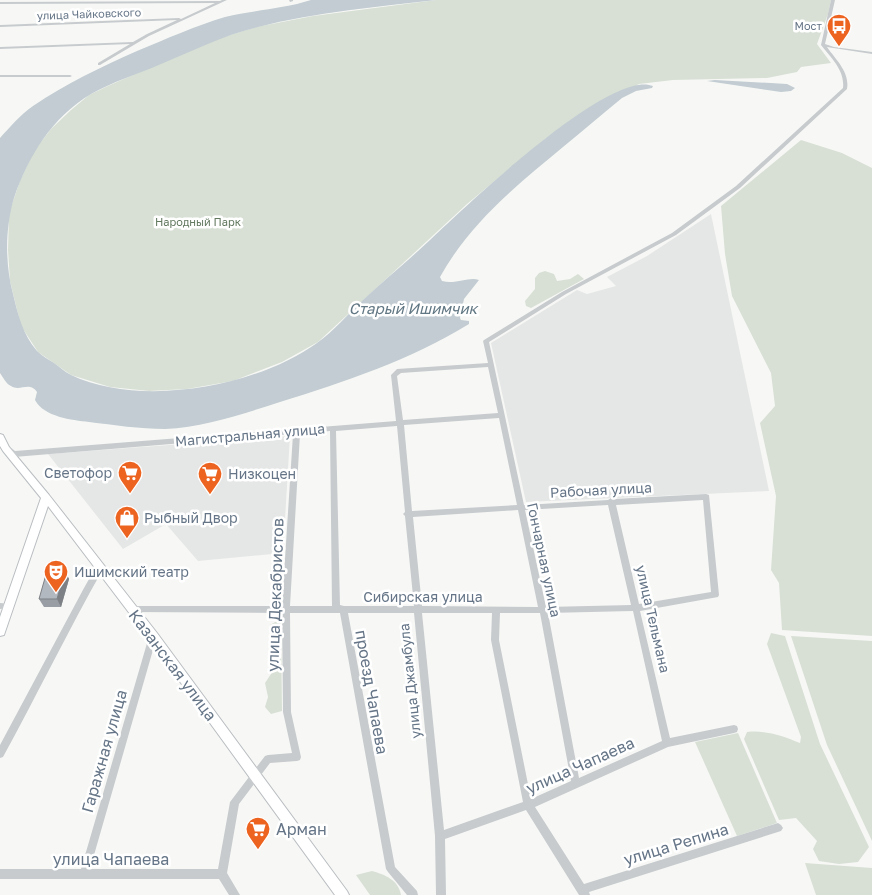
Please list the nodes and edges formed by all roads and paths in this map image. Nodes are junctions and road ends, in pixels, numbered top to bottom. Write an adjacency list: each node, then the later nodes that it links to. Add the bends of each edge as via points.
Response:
1 (225, 0): 4 (street)
2 (833, 0): 9 (street)
3 (87, 1): 4 (street); 5 (street)
4 (219, 2): 6 (street)
5 (0, 3)
6 (179, 20): 7 (street, улица Чайковского); 8 (street)
7 (0, 26)
8 (134, 42): 10 (street); 14 (street)
9 (823, 45): 11 (street); 12 (street)
10 (0, 48)
11 (837, 49): 12 (street, via 840,53); 13 (street)
12 (828, 52): 17 (street, Гончарная улица, via 845,74 845,88 738,187 674,234 564,293 486,341)
13 (872, 53)
14 (100, 64)
15 (0, 76): 16 (street)
16 (70, 76)
17 (491, 365): 18 (street, Гончарная улица); 19 (street, улица Джамбула, via 399,371 394,375)
18 (501, 415): 19 (street, Магистральная улица); 26 (street, Гончарная улица)
19 (400, 423): 20 (street, Магистральная улица); 27 (street, улица Джамбула)
20 (333, 428): 21 (street, Магистральная улица); 34 (street, проезд Чапаева, via 336,608)
21 (297, 432): 23 (street, Магистральная улица, via 14,454); 33 (street, улица Декабристов)
22 (0, 438): 23 (main road, Казанская улица)
23 (3, 449): 24 (main road, Казанская улица)
24 (46, 497): 28 (main road, Казанская улица); 30 (main road)
25 (611, 501): 26 (street, Рабочая улица); 29 (street, Рабочая улица, via 706,498); 31 (street, улица Тельмана)
26 (520, 507): 27 (street, Рабочая улица); 37 (street, Гончарная улица)
27 (408, 514): 35 (street, улица Джамбула)
28 (100, 567): 32 (main road, Казанская улица); 42 (street)
29 (715, 595): 31 (street, Сибирская улица)
30 (4, 606): 38 (main road)
31 (636, 608): 37 (street, Сибирская улица); 41 (street, улица Тельмана)
32 (130, 609): 33 (street, Сибирская улица); 39 (main road, Казанская улица)
33 (287, 609): 34 (street, Сибирская улица); 43 (street, улица Декабристов, via 287,712 297,757 268,759)
34 (343, 610): 35 (street, Сибирская улица); 54 (street, проезд Чапаева, via 390,869)
35 (417, 610): 36 (street, Сибирская улица); 47 (street, улица Джамбула)
36 (496, 610): 37 (street, Сибирская улица); 45 (street, via 495,640)
37 (543, 610): 44 (street, Гончарная улица)
38 (0, 632)
39 (153, 636): 43 (main road, Казанская улица); 49 (street, Гаражная улица)
40 (734, 729): 41 (street, улица Чапаева)
41 (667, 743): 44 (street, улица Чапаева)
42 (0, 754)
43 (254, 775): 50 (street, улица Декабристов, via 235,802); 53 (main road, Казанская улица)
44 (576, 784): 45 (street, улица Чапаева)
45 (528, 805): 47 (street, улица Чапаева); 51 (street)
46 (778, 828): 51 (street, улица Репина)
47 (440, 836): 55 (street, улица Джамбула)
48 (0, 874): 49 (street, улица Чапаева)
49 (84, 874): 50 (street, улица Чапаева)
50 (222, 874): 52 (street)
51 (584, 892)
52 (235, 895)
53 (343, 895)
54 (413, 895)
55 (441, 895)

